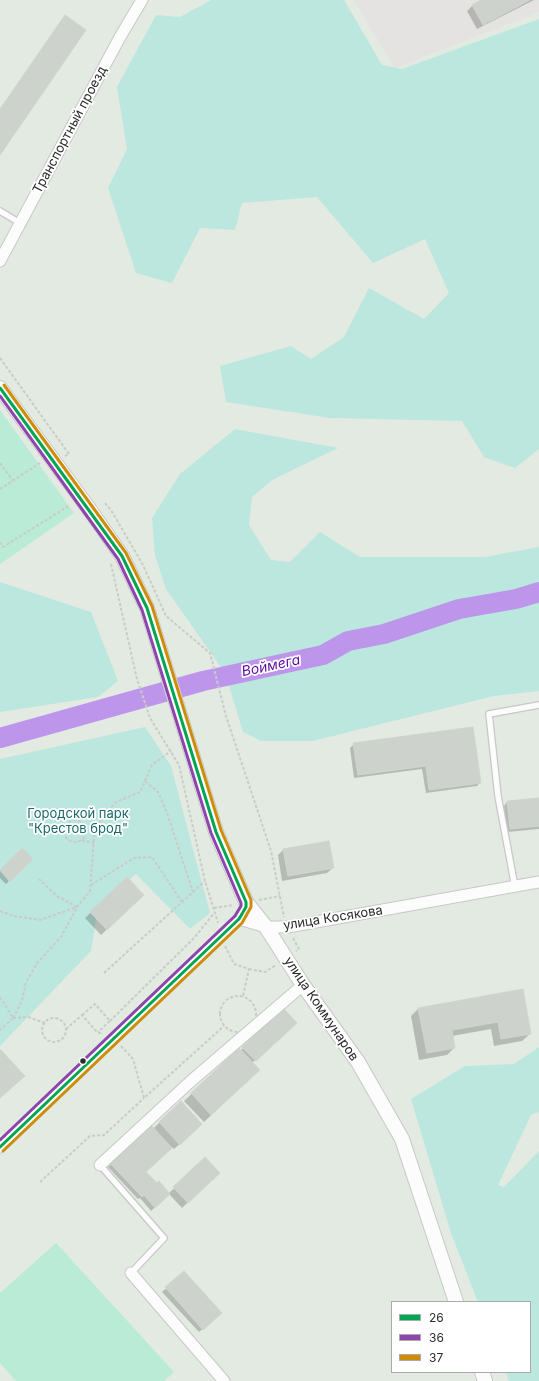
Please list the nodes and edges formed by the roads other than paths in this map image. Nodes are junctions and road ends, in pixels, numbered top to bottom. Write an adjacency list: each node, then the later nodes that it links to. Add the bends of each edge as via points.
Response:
1 (142, 0): 3 (street, Транспортный проезд)
2 (0, 211): 3 (lane)
3 (20, 223): 4 (street, Транспортный проезд)
4 (0, 261)
5 (0, 388): 9 (street, улица Коммунаров, via 122,556 147,608 216,832)
6 (539, 705): 8 (lane, via 489,714 498,796)
7 (539, 882): 8 (street, улица Косякова)
8 (515, 887): 11 (street, улица Косякова, via 288,927)
9 (246, 902): 10 (street); 11 (street, улица Коммунаров)
10 (239, 919): 11 (street, улица Косякова); 13 (street)
11 (266, 927): 12 (street, улица Коммунаров)
12 (303, 985): 14 (street); 16 (street, улица Коммунаров, via 358,1062 402,1139)
13 (0, 1147)
14 (100, 1165): 15 (lane, via 164,1238)
15 (131, 1273): 17 (street)
16 (456, 1301)
17 (224, 1381)

